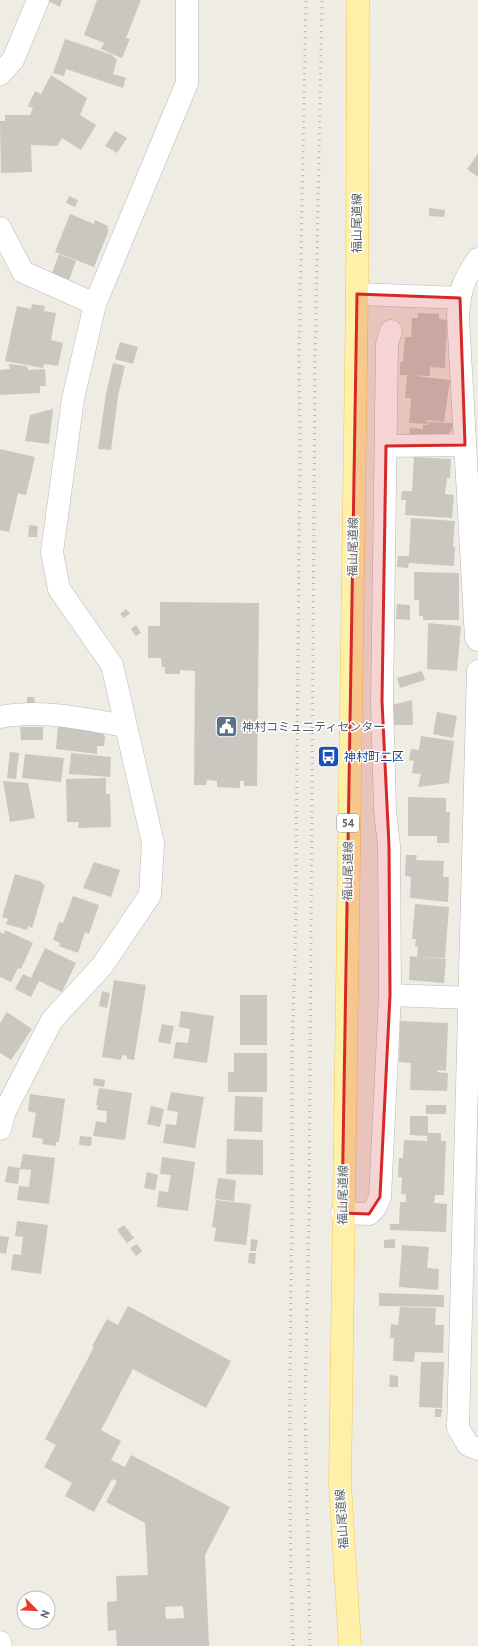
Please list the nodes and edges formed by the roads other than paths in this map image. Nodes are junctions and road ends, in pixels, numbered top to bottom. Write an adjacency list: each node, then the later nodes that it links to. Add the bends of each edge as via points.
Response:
1 (38, 0): 4 (street, via 13,60)
2 (187, 0): 9 (street, via 187,83)
3 (358, 0): 7 (main road, 福山尾道線 / 54)
4 (0, 74)
5 (0, 228): 9 (street, via 23,272)
6 (478, 259): 8 (street, via 465,278)
7 (357, 294): 8 (street); 21 (main road, 福山尾道線 / 54)
8 (460, 298): 11 (street, via 458,317)
9 (95, 304): 17 (street, via 73,399 52,552 59,589 112,665)
10 (391, 331): 12 (street, via 387,344)
11 (465, 445): 12 (street); 13 (street)
12 (386, 446): 18 (street, via 382,701 385,810 389,846)
13 (473, 487): 14 (street)
14 (478, 640)
15 (478, 671): 19 (street)
16 (0, 717): 17 (street, via 62,715)
17 (125, 726): 20 (street, via 153,843 150,895 102,966 52,1020 5,1111)
18 (390, 995): 19 (street); 21 (street, via 380,1197 369,1214)
19 (469, 998): 22 (street, via 458,1428 468,1445)
20 (0, 1129)
21 (342, 1213): 25 (main road, 福山尾道線 / 54, via 340,1484)
22 (478, 1449)
23 (0, 1642): 24 (street)
24 (1, 1646)
25 (350, 1646)

